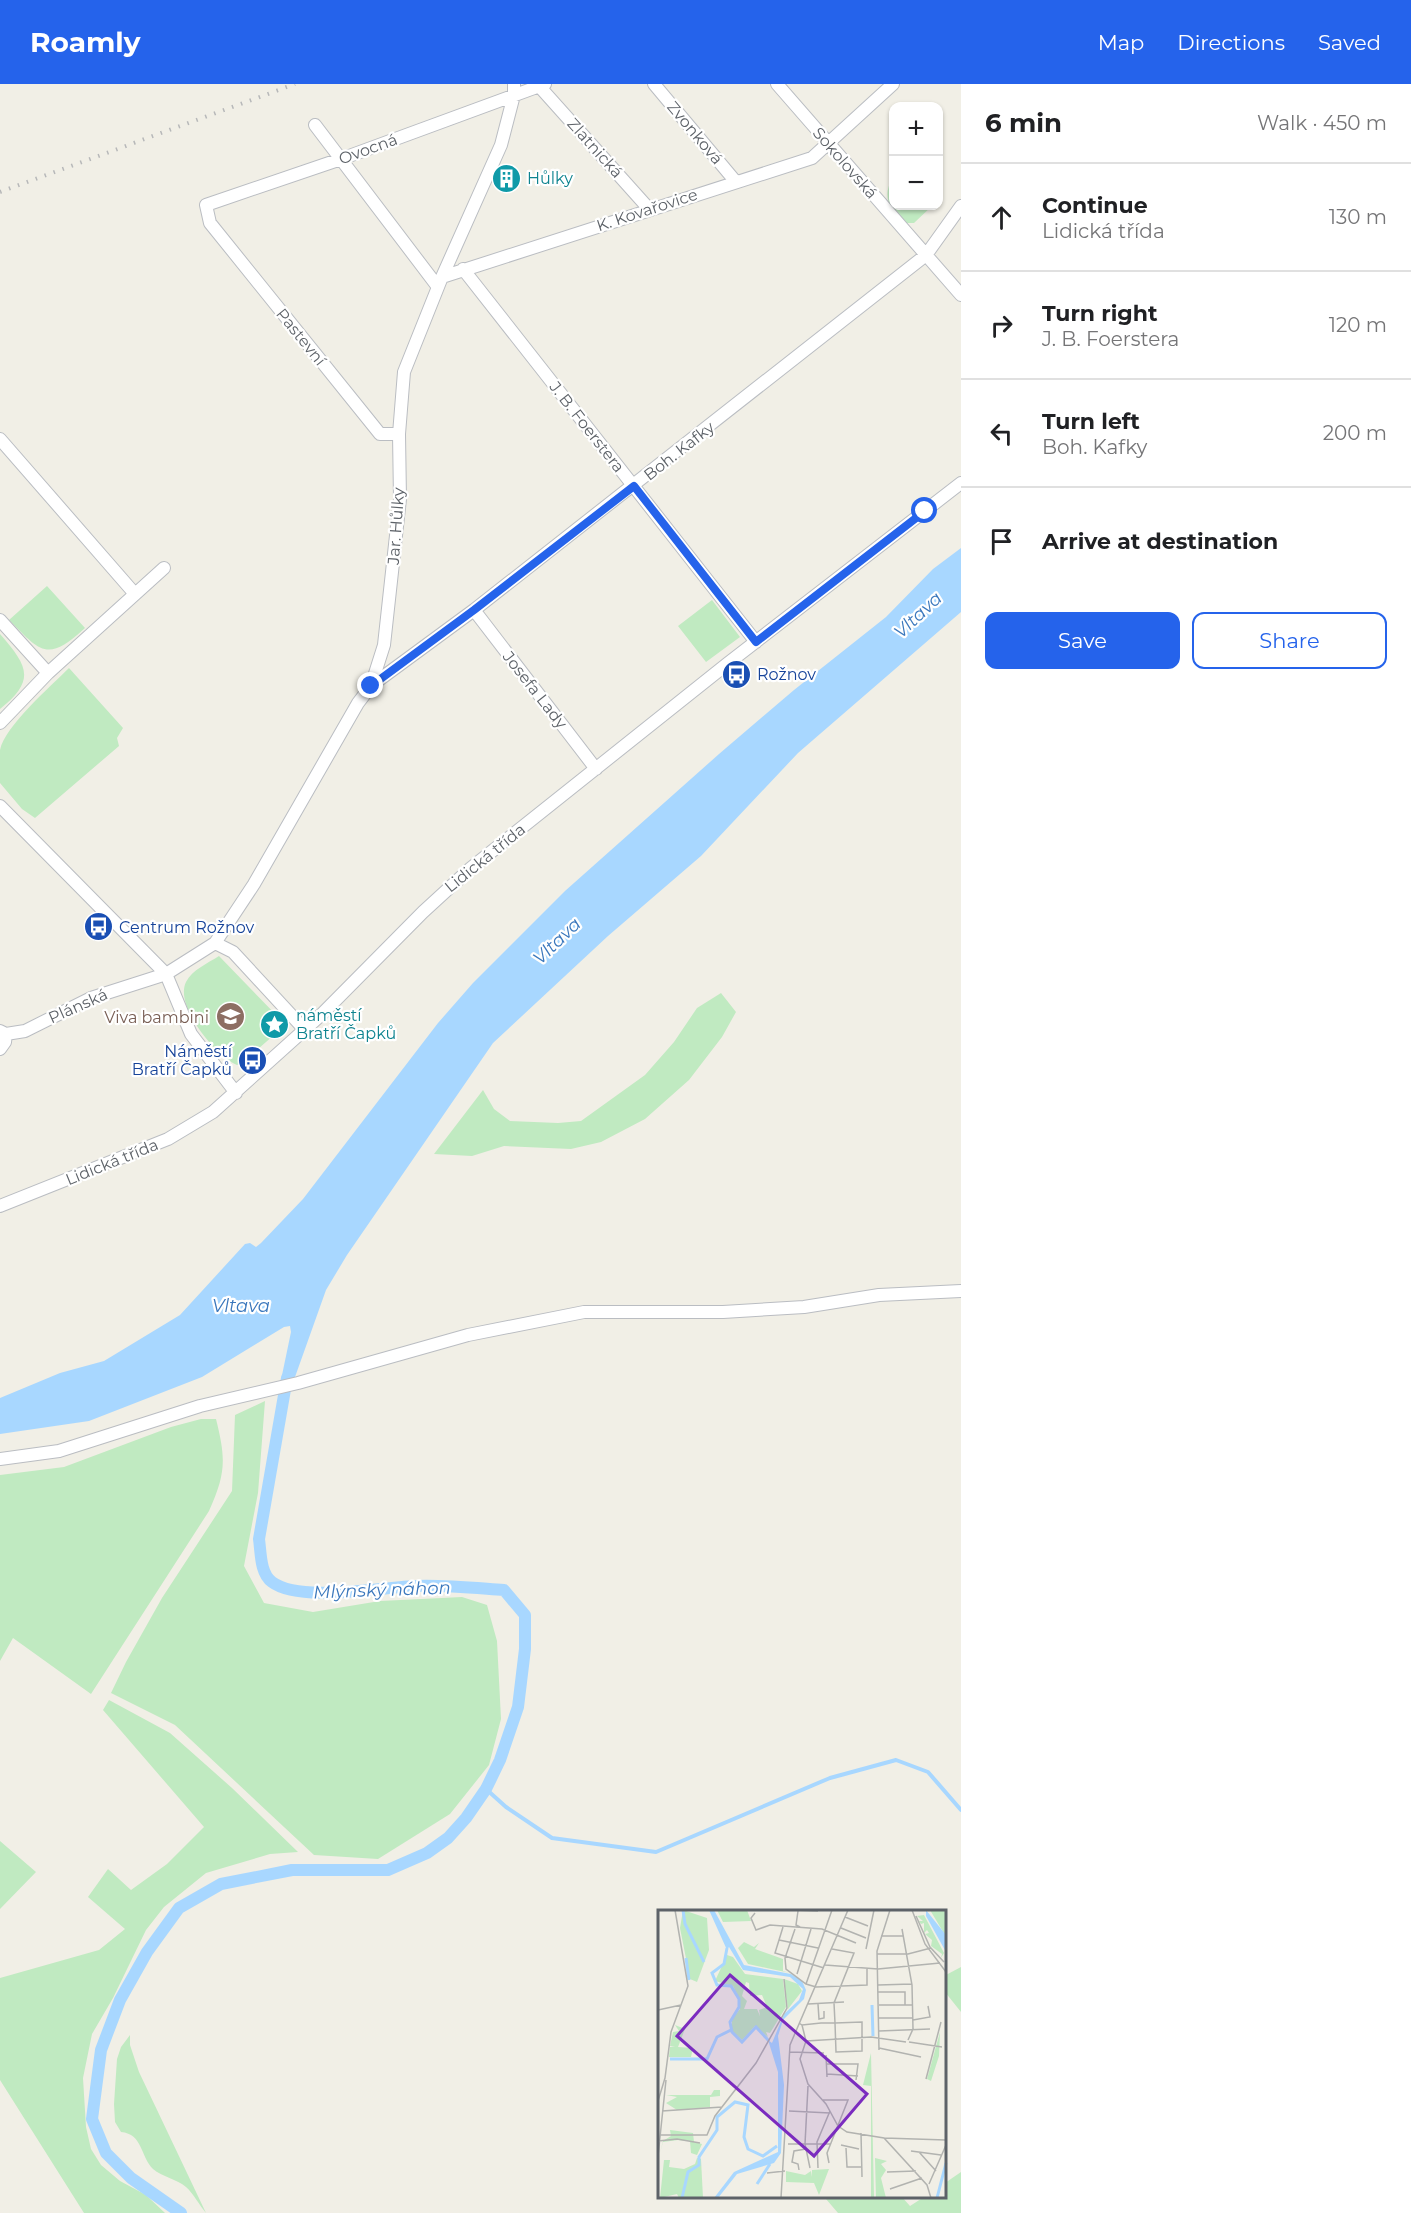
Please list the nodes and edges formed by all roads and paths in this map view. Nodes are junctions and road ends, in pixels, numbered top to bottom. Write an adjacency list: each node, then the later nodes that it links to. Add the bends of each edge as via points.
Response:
1 (654, 84): 9 (street, Zvonková)
2 (777, 84): 7 (street, Sokolovská)
3 (893, 84): 7 (street, K. Kovařovice)
4 (542, 85): 5 (street, Ovocná); 11 (street, Zlatnická)
5 (514, 90): 8 (street, Ovocná); 15 (street, Jar. Hůlky, via 501,145)
6 (315, 125): 8 (street)
7 (828, 144): 9 (street, K. Kovařovice, via 812,158); 13 (street, Sokolovská)
8 (341, 159): 12 (street, Ovocná, via 207,205); 15 (street)
9 (736, 182): 11 (street, K. Kovařovice)
10 (961, 206): 13 (street, Boh. Kafky)
11 (650, 210): 14 (street, K. Kovařovice)
12 (210, 223): 17 (street, Pastevní, via 380,434)
13 (926, 255): 16 (street, Sokolovská); 20 (street, Boh. Kafky)
14 (463, 269): 15 (street, K. Kovařovice); 20 (street, J. B. Foerstera)
15 (440, 282): 17 (street, Jar. Hůlky, via 404,372)
16 (961, 295)
17 (399, 434): 27 (street, Jar. Hůlky, via 400,499 395,554 384,645)
18 (0, 439): 22 (street)
19 (961, 483): 25 (street, Lidická třída)
20 (634, 486): 23 (street, Boh. Kafky); 25 (street, J. B. Foerstera)
21 (164, 568): 22 (street)
22 (135, 594): 26 (street)
23 (474, 610): 27 (street, Boh. Kafky); 29 (street, Josefa Lady)
24 (0, 620): 26 (street)
25 (756, 642): 29 (street, Lidická třída)
26 (48, 673): 28 (street)
27 (371, 686): 31 (street, Jar. Hůlky)
28 (0, 723)
29 (596, 769): 33 (street, Lidická třída, via 456,880)
30 (0, 806): 32 (street)
31 (215, 943): 32 (street, Plánská); 33 (street, via 233,952)
32 (166, 974): 34 (street, Plánská, via 91,998 25,1031); 36 (street, via 191,1034)
33 (305, 1030): 36 (street, Lidická třída)
34 (3, 1032): 35 (street, Plánská, via 5,1042)
35 (0, 1049)
36 (236, 1093): 37 (street, Lidická třída, via 168,1139)
37 (0, 1206)
38 (961, 1291): 39 (street, via 879,1295 804,1307 723,1312 584,1312 468,1335 200,1406 59,1451)
39 (0, 1460)

